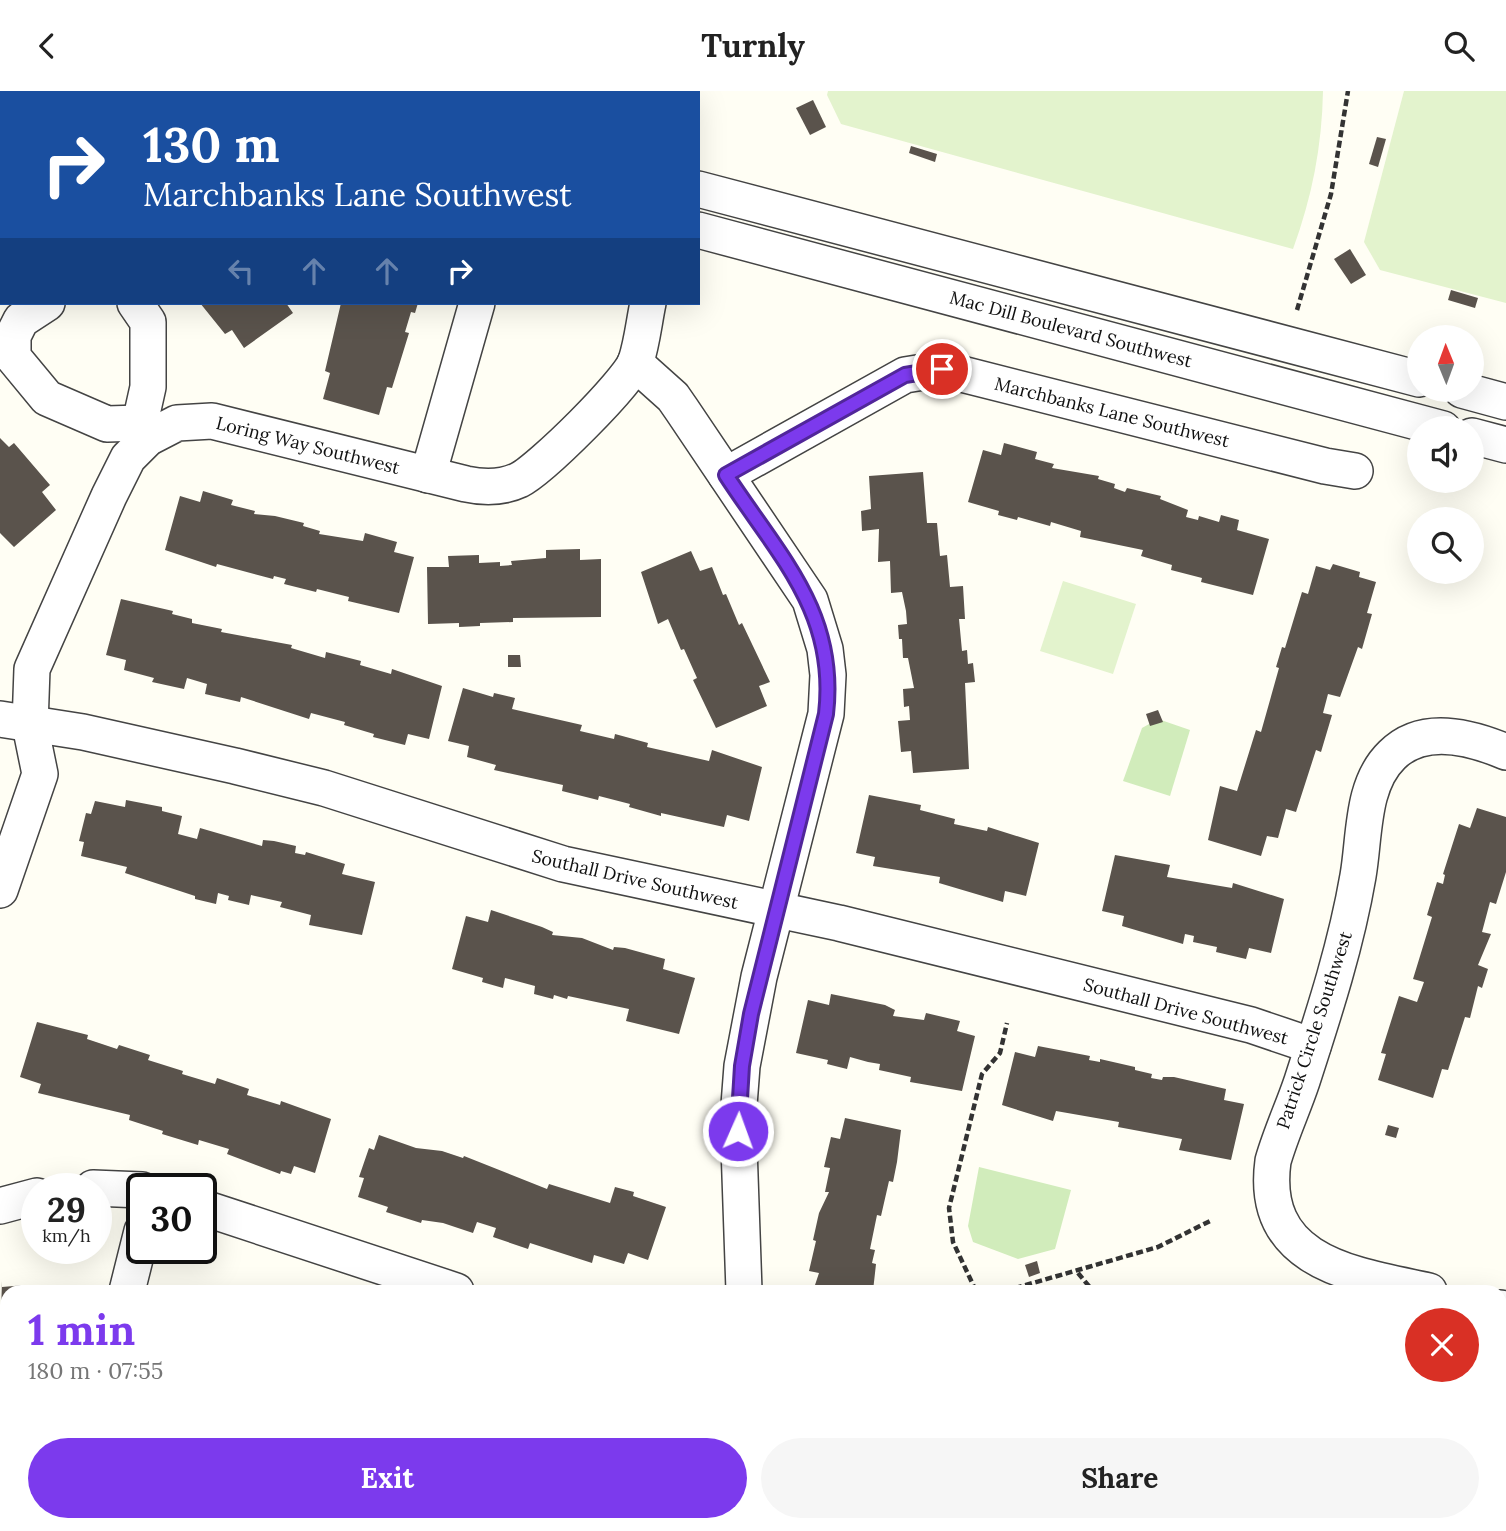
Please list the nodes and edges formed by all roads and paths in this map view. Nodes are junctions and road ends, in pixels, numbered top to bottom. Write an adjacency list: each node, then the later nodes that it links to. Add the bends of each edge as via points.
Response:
1 (1348, 91): 8 (path, via 1331,194)
2 (700, 190): 8 (street)
3 (700, 231): 13 (street, Mac Dill Boulevard Southwest)
4 (44, 305): 14 (street, via 21,320 13,337 13,357 47,398 107,423)
5 (136, 305): 14 (street, via 148,322)
6 (476, 305): 18 (street)
7 (648, 305): 9 (street, Loring Way Southwest)
8 (1287, 344): 10 (street)
9 (635, 363): 18 (street, Loring Way Southwest, via 589,419 519,479 479,487); 19 (street, via 673,397)
10 (1407, 376)
11 (1484, 396): 12 (street)
12 (1506, 402)
13 (1407, 419)
14 (144, 430): 18 (street, Loring Way Southwest, via 212,421); 20 (street, Loring Way Southwest, via 109,496 32,669)
15 (1484, 440): 16 (street)
16 (1506, 446)
17 (1355, 471): 19 (street, Marchbanks Lane Southwest, via 942,369 905,375)
18 (428, 475)
19 (726, 475): 23 (street, via 810,600 828,675 826,714)
20 (15, 722): 22 (street, Loring Way Southwest, via 40,774); 23 (street, Southall Drive Southwest, via 83,732 235,766 324,788 544,859)
21 (1506, 752): 25 (street, Patrick Circle Southwest, via 1469,738 1437,737 1405,745 1384,763 1372,787 1347,930)
22 (0, 890)
23 (776, 910): 25 (street, Southall Drive Southwest, via 1238,1022); 34 (street, via 741,1077 738,1131)
24 (1007, 1023): 35 (path, via 1000,1053 982,1074 949,1208 953,1242)
25 (1313, 1046): 38 (street, Patrick Circle Southwest, via 1273,1161 1272,1186 1279,1213 1300,1247 1322,1263)
26 (21, 1200): 27 (street)
27 (0, 1206)
28 (217, 1212): 33 (street)
29 (1210, 1221): 31 (path, via 1158,1247)
30 (134, 1264): 32 (street)
31 (1078, 1273): 36 (path); 37 (path)
32 (128, 1285)
33 (438, 1285)
34 (744, 1285)
35 (973, 1285)
36 (1029, 1285)
37 (1088, 1285)
38 (1401, 1285)

